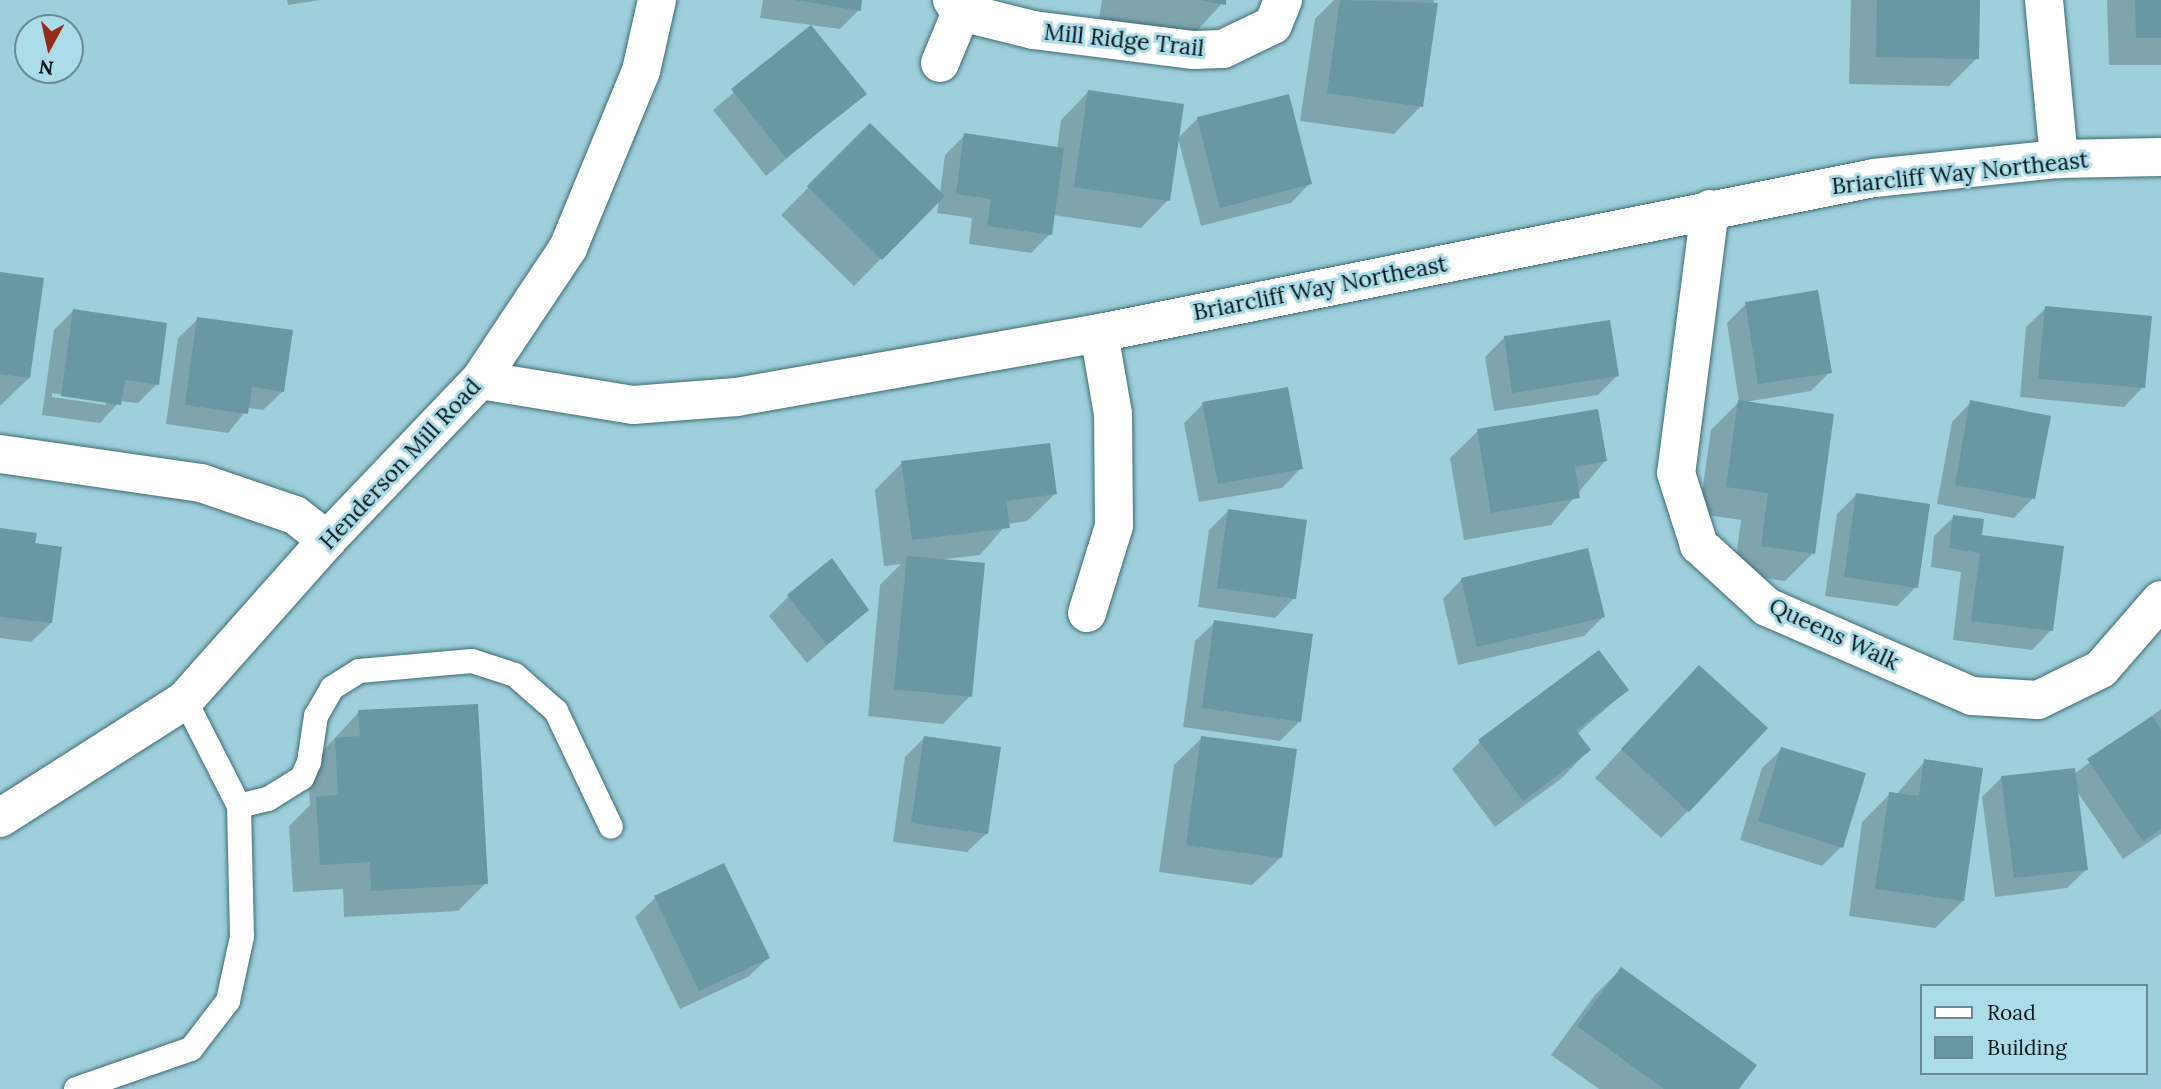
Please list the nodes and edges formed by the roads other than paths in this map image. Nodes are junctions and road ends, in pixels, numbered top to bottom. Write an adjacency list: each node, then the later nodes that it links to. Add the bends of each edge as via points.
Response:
1 (657, 0): 10 (street, Henderson Mill Road, via 641,71 568,248)
2 (1283, 0): 4 (street, Mill Ridge Trail, via 1273,25 1223,49 1194,50 1033,30)
3 (2044, 0): 7 (street)
4 (956, 6): 5 (street)
5 (940, 63)
6 (2161, 157): 7 (street, Briarcliff Way Northeast)
7 (2059, 159): 8 (street, Briarcliff Way Northeast, via 1874,178)
8 (1710, 209): 9 (street, Briarcliff Way Northeast); 13 (street, Queens Walk, via 1676,473 1687,553 1768,607 1972,696 2038,700 2101,669)
9 (1099, 333): 10 (street, Briarcliff Way Northeast, via 737,397 633,405); 14 (street, via 1113,414 1114,526)
10 (480, 380): 12 (street, Henderson Mill Road)
11 (0, 454): 12 (street, via 201,483 295,515)
12 (327, 540): 15 (street, Henderson Mill Road)
13 (2161, 600)
14 (1087, 613)
15 (185, 700): 16 (lane); 17 (street, Henderson Mill Road)
16 (239, 806): 18 (lane, via 278,794 302,778 316,716 332,688 359,671 472,661 515,675 556,711); 19 (lane, via 242,937 228,1001 191,1049)
17 (0, 818)
18 (611, 827)
19 (76, 1089)

